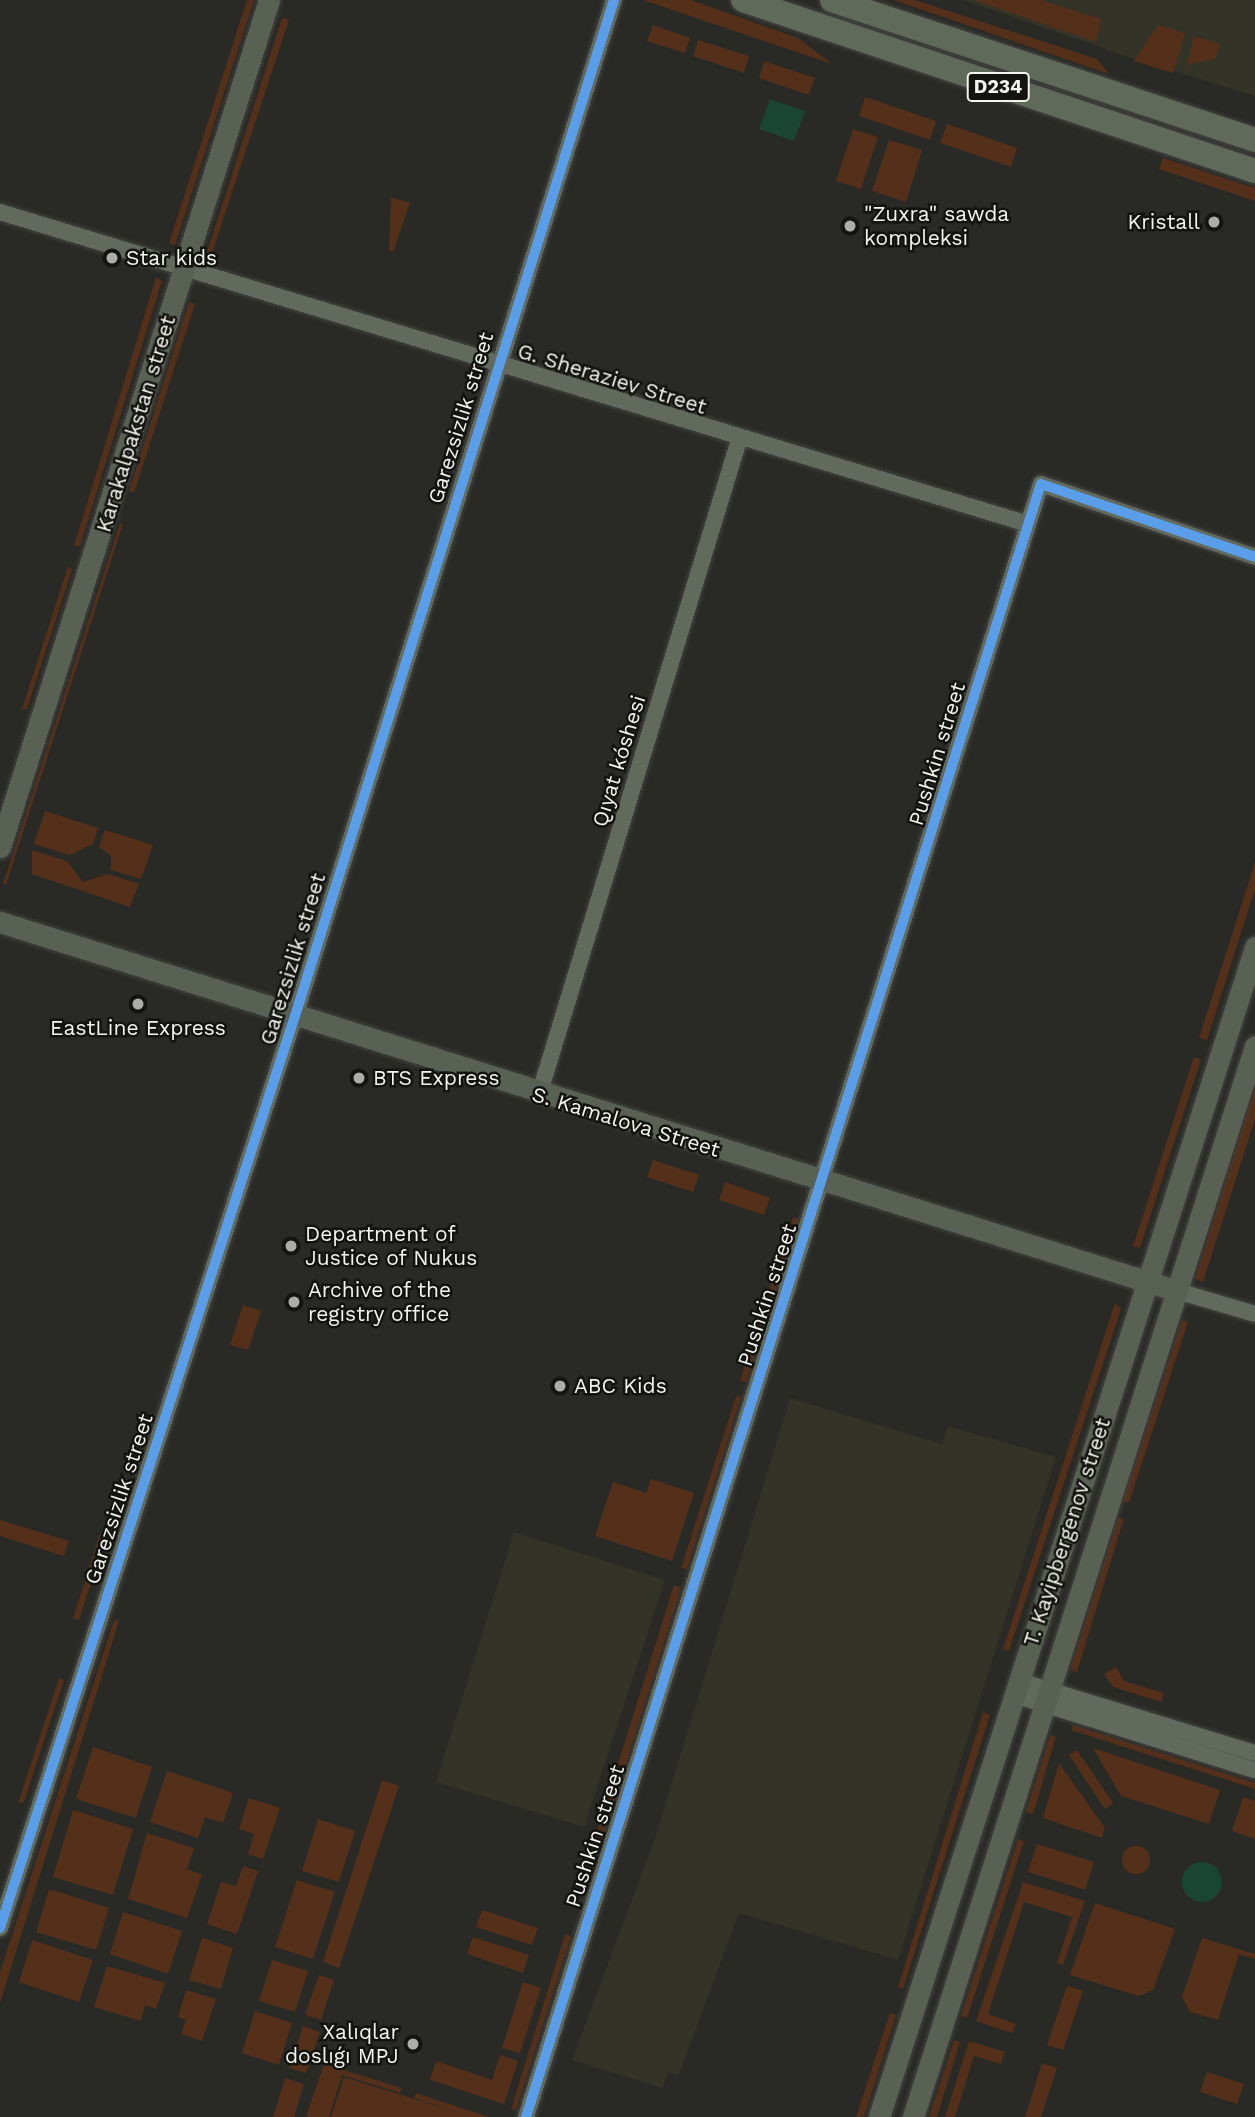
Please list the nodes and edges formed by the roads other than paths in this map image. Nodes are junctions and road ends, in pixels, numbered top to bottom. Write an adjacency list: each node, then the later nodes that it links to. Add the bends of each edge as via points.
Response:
1 (269, 0): 10 (main road, Karakalpakstan street)
2 (614, 0): 11 (street, Garezsizlik street)
3 (743, 0): 6 (main road, D234)
4 (832, 0): 5 (main road, D234)
5 (1020, 65): 6 (main road); 7 (main road, D234)
6 (1012, 92): 8 (main road, D234)
7 (1255, 140)
8 (1255, 171)
9 (0, 212): 10 (street, G. Sheraziev Street)
10 (185, 269): 11 (street, G. Sheraziev Street); 15 (main road, Karakalpakstan street)
11 (497, 366): 12 (street, G. Sheraziev Street); 18 (street, Garezsizlik street)
12 (740, 440): 13 (street, G. Sheraziev Street); 20 (street, Qıyat kóshesi)
13 (1028, 524): 14 (street, Pushkin street, via 1041,484); 21 (street, Pushkin street)
14 (1255, 557)
15 (0, 847)
16 (0, 922): 18 (main road, S. Kamalova Street)
17 (1255, 947): 22 (main road, T. Kayipbergenov street)
18 (295, 1016): 20 (main road, S. Kamalova Street); 29 (street, Garezsizlik street)
19 (1255, 1046): 23 (main road, T. Kayipbergenov street)
20 (539, 1095): 21 (main road, S. Kamalova Street)
21 (823, 1183): 22 (main road, S. Kamalova Street); 30 (street, Pushkin street)
22 (1147, 1282): 23 (main road, S. Kamalova Street); 25 (main road, T. Kayipbergenov street)
23 (1174, 1290): 24 (street, S. Kamalova Street); 26 (main road, T. Kayipbergenov street)
24 (1255, 1314)
25 (1017, 1688): 26 (street); 31 (main road, T. Kayipbergenov street)
26 (1047, 1697): 27 (street); 28 (street); 32 (main road, T. Kayipbergenov street)
27 (1255, 1753)
28 (1255, 1770)
29 (0, 1927)
30 (526, 2117)
31 (879, 2117)
32 (913, 2117)

